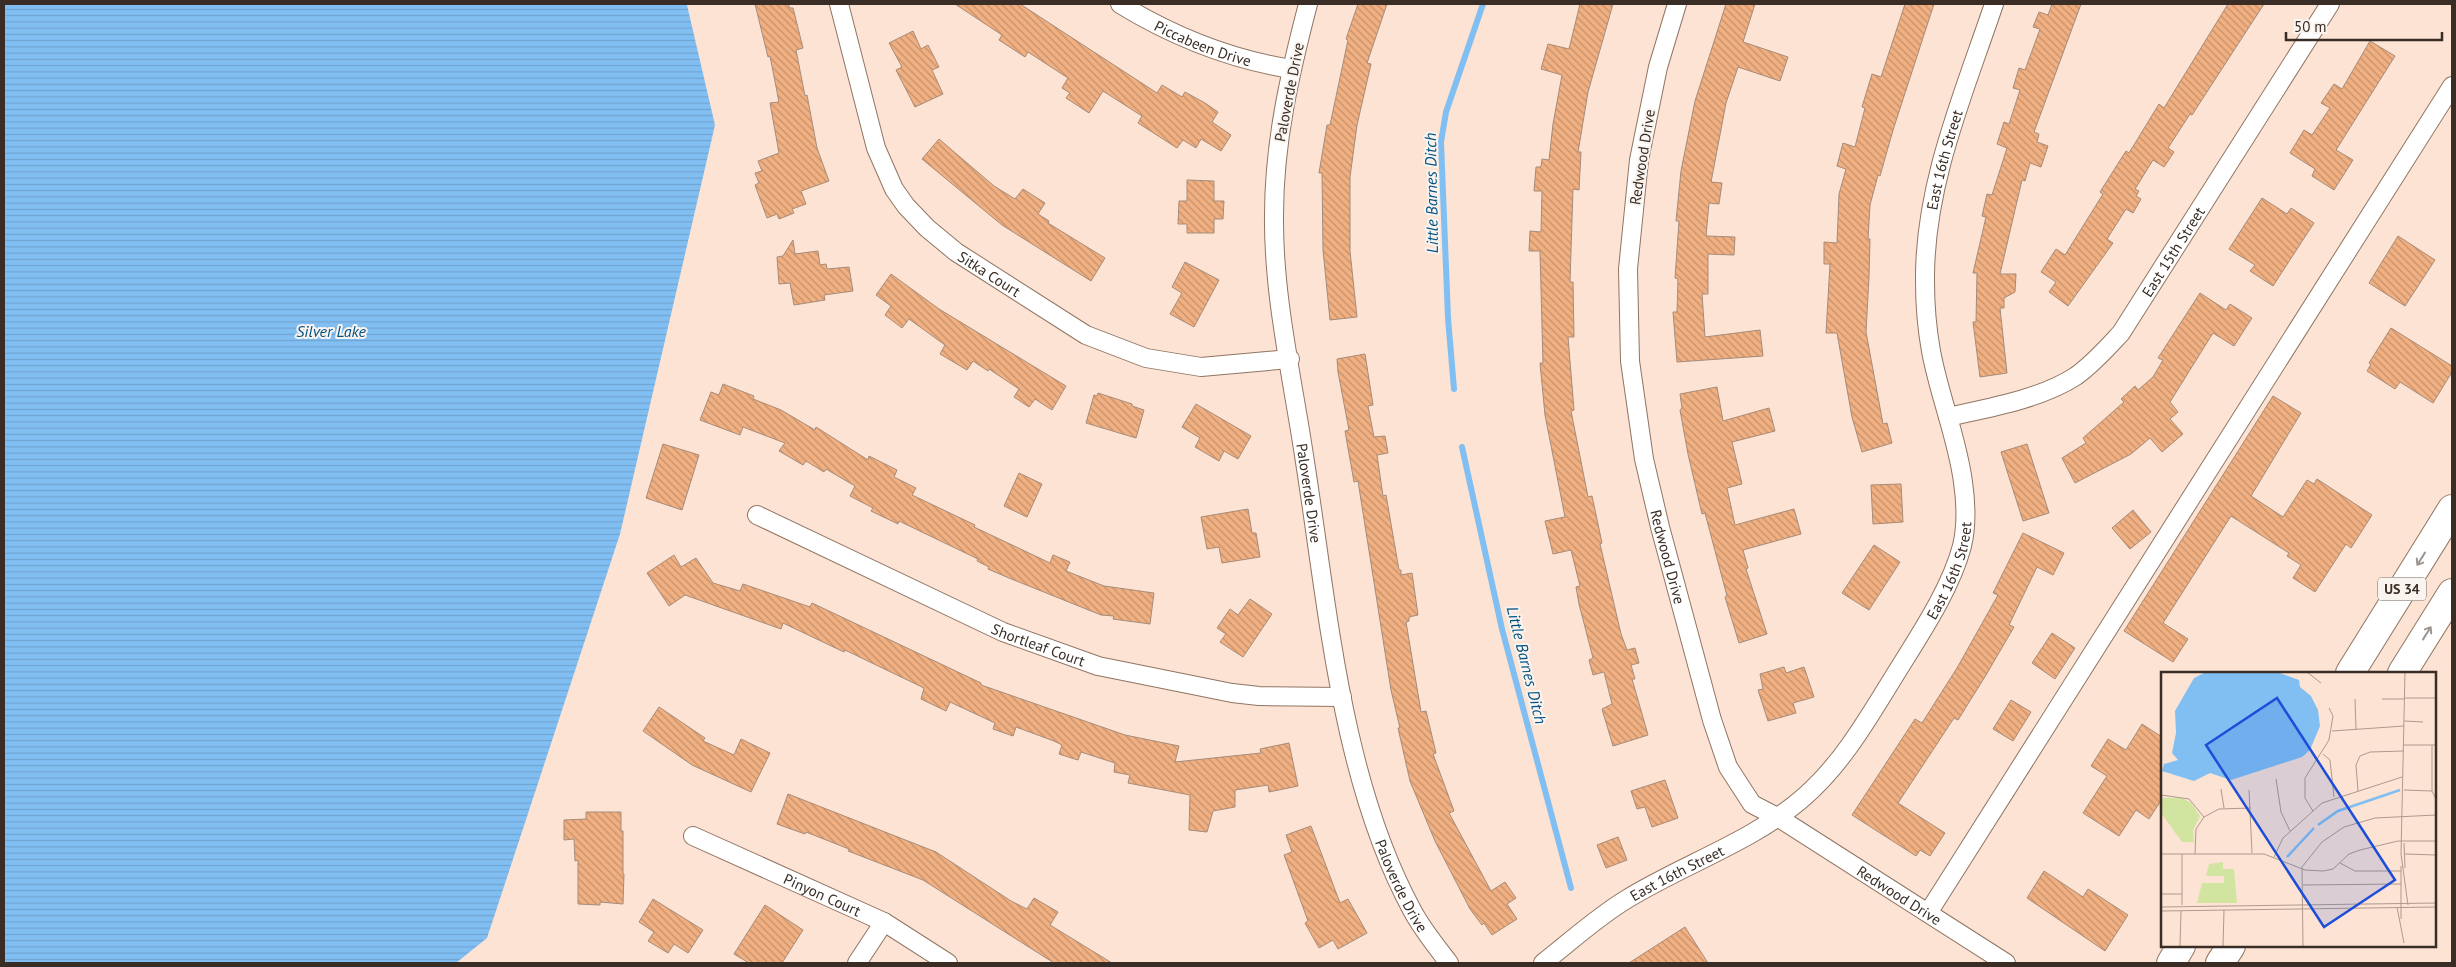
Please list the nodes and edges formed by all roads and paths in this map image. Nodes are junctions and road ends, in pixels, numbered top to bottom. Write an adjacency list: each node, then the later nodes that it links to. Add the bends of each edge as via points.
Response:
1 (839, 4): 9 (street, Sitka Court, via 876,148 894,190 927,228 956,252 1086,335 1146,358 1200,367)
2 (1120, 4): 7 (street, Piccabeen Drive, via 1156,26 1227,54)
3 (1308, 4): 7 (street, Paloverde Drive)
4 (1677, 4): 17 (street, Redwood Drive, via 1658,67 1639,160 1628,269 1630,361 1644,459 1660,526 1728,767 1752,804)
5 (1994, 4): 10 (street, East 16th Street, via 1946,149 1928,216 1925,282 1931,349)
6 (2330, 4): 10 (street, East 15th Street, via 2121,333 2075,376 2004,404)
7 (1291, 69): 9 (street, Paloverde Drive, via 1276,160 1274,216 1278,288)
8 (2452, 86): 19 (street)
9 (1290, 359): 16 (street, Paloverde Drive)
10 (1948, 417): 17 (street, East 16th Street, via 1963,482 1966,519 1961,549 1951,575 1925,626 1857,736 1827,775)
11 (2452, 509): 14 (highway, US 34, one-way to 14)
12 (758, 515): 16 (street, Shortleaf Court, via 1003,632 1098,666 1232,693)
13 (2452, 593): 15 (highway, US 34, one-way to 13)
14 (2351, 672)
15 (2403, 672)
16 (1342, 697): 25 (street, Paloverde Drive, via 1366,803 1383,846 1412,910)
17 (1779, 818): 19 (street, Redwood Drive); 26 (street, East 16th Street, via 1624,900)
18 (693, 836): 20 (street, Pinyon Court)
19 (1928, 913): 27 (street, Redwood Drive)
20 (884, 922): 23 (street); 24 (street, Pinyon Court)
21 (2180, 947): 28 (highway)
22 (2230, 947): 29 (highway)
23 (857, 963)
24 (948, 963)
25 (1449, 963)
26 (1543, 963)
27 (2006, 963)
28 (2171, 963)
29 (2220, 963)

